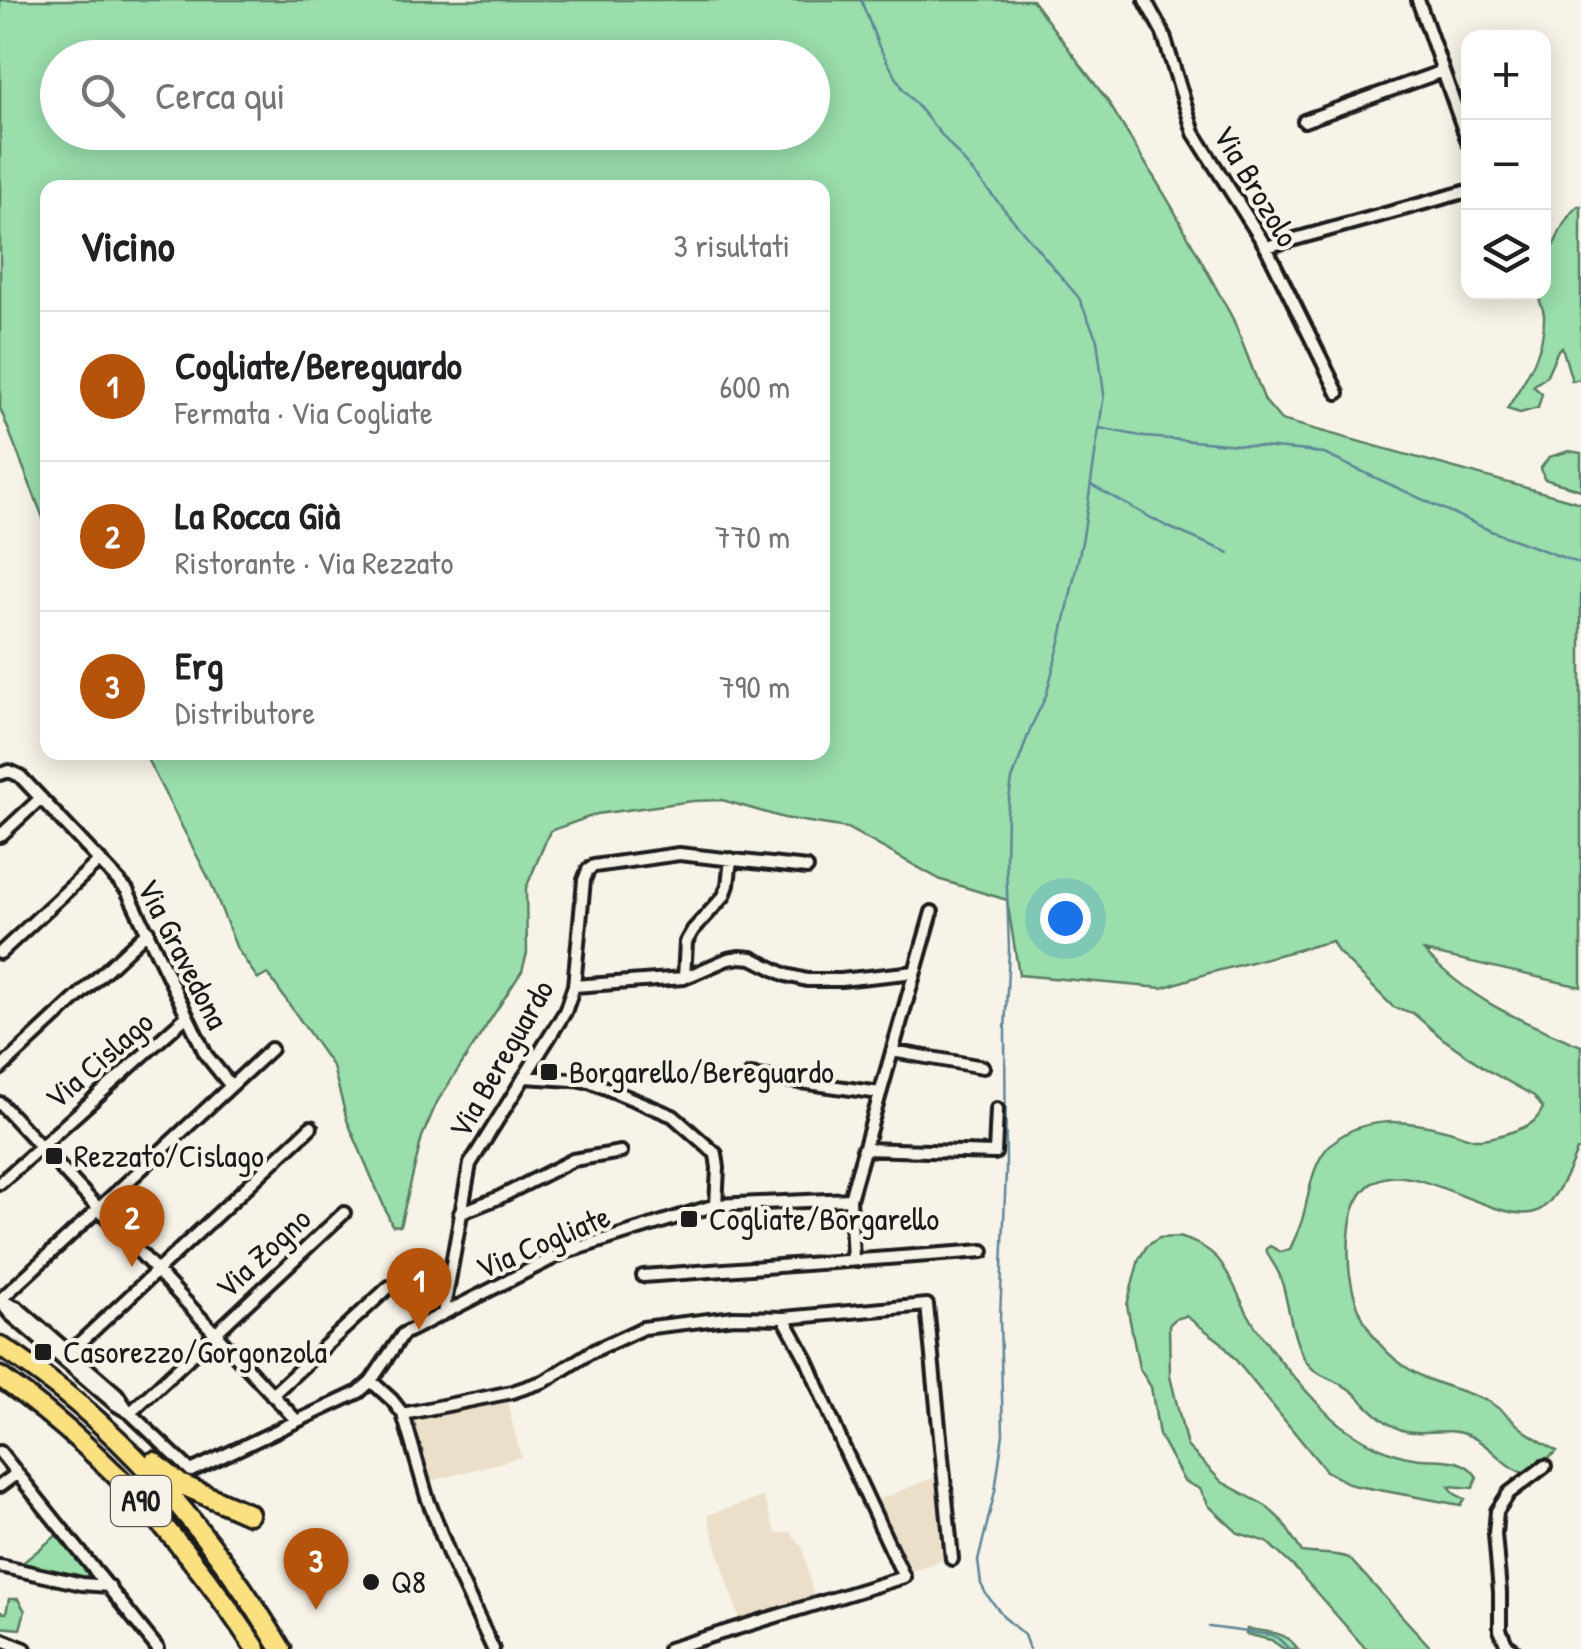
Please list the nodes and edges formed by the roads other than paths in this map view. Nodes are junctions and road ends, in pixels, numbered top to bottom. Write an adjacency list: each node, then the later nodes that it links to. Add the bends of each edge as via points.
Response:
1 (1145, 0): 7 (street, Via Brozolo, via 1163,33 1194,133)
2 (1418, 0): 3 (street)
3 (1443, 71): 4 (street); 5 (street)
4 (1304, 121)
5 (1461, 122)
6 (1461, 193): 7 (street)
7 (1266, 247): 8 (street, Via Brozolo)
8 (1338, 393)
9 (0, 774): 10 (street, Via Gravedona, via 18,774)
10 (41, 798): 11 (street); 13 (street, Via Gravedona)
11 (0, 836)
12 (731, 859): 14 (street, Via Bereguardo); 19 (street, via 724,896 686,942); 20 (street, Via Bereguardo, via 670,854 591,868 584,880)
13 (100, 860): 16 (street, Via Gravedona, via 128,890); 17 (street)
14 (807, 868)
15 (932, 912): 18 (street)
16 (148, 931): 21 (street, Via Gravedona); 25 (street)
17 (0, 953)
18 (914, 972): 19 (street, via 807,980 740,957); 23 (street)
19 (684, 978): 20 (street)
20 (574, 986): 27 (street, Via Bereguardo)
21 (187, 1016): 28 (street, Via Gravedona); 33 (street, Via Cislago)
22 (272, 1049): 28 (street)
23 (892, 1050): 24 (street); 29 (street)
24 (983, 1066)
25 (0, 1068)
26 (750, 1075): 29 (street)
27 (524, 1077): 38 (street, via 589,1081 673,1116 716,1154); 41 (street, Via Bereguardo, via 472,1160)
28 (230, 1086): 39 (street)
29 (880, 1093): 34 (street)
30 (0, 1103): 33 (street)
31 (997, 1109): 34 (street, via 995,1153)
32 (311, 1127): 44 (street)
33 (40, 1146): 36 (street, Via Cislago); 39 (street)
34 (863, 1149): 37 (street)
35 (622, 1152): 41 (street, via 572,1160)
36 (0, 1183)
37 (850, 1199): 38 (street, Via Cogliate); 43 (street)
38 (716, 1205): 48 (street, Via Cogliate, via 563,1253)
39 (99, 1209): 44 (street); 47 (street)
40 (344, 1213): 51 (street, Via Zogno)
41 (460, 1213): 48 (street, Via Bereguardo)
42 (983, 1251): 43 (street)
43 (853, 1260): 45 (street)
44 (156, 1272): 51 (street); 54 (street)
45 (644, 1276)
46 (389, 1286): 57 (street)
47 (0, 1300): 50 (street); 54 (street)
48 (443, 1314): 56 (street, Via Cogliate, via 400,1337)
49 (784, 1318): 60 (street, via 643,1328 545,1381); 67 (street, via 927,1304); 76 (street, via 904,1577)
50 (30, 1331): 52 (street); 59 (street)
51 (214, 1334): 57 (street); 59 (street, Via Zogno)
52 (21, 1342)
53 (0, 1346): 58 (highway, A90)
54 (70, 1352): 59 (street)
55 (0, 1377): 73 (highway, A90, via 138,1498)
56 (371, 1381): 60 (street); 61 (street, Via Cogliate)
57 (272, 1395): 61 (street)
58 (72, 1400): 66 (highway, via 106,1418 180,1484); 74 (highway, A90, via 191,1519)
59 (130, 1413): 61 (street, Via Cogliate, via 192,1470)
60 (402, 1414): 75 (street, via 450,1557)
61 (297, 1422)
62 (0, 1452): 64 (street)
63 (1545, 1466): 77 (street, via 1497,1511 1500,1630)
64 (16, 1474): 65 (street); 69 (street)
65 (0, 1486)
66 (249, 1514)
67 (952, 1559)
68 (0, 1566): 69 (street)
69 (109, 1586): 72 (street)
70 (0, 1639): 71 (street)
71 (25, 1649)
72 (158, 1649)
73 (256, 1649)
74 (281, 1649)
75 (493, 1649)
76 (669, 1649)
77 (1514, 1649)

